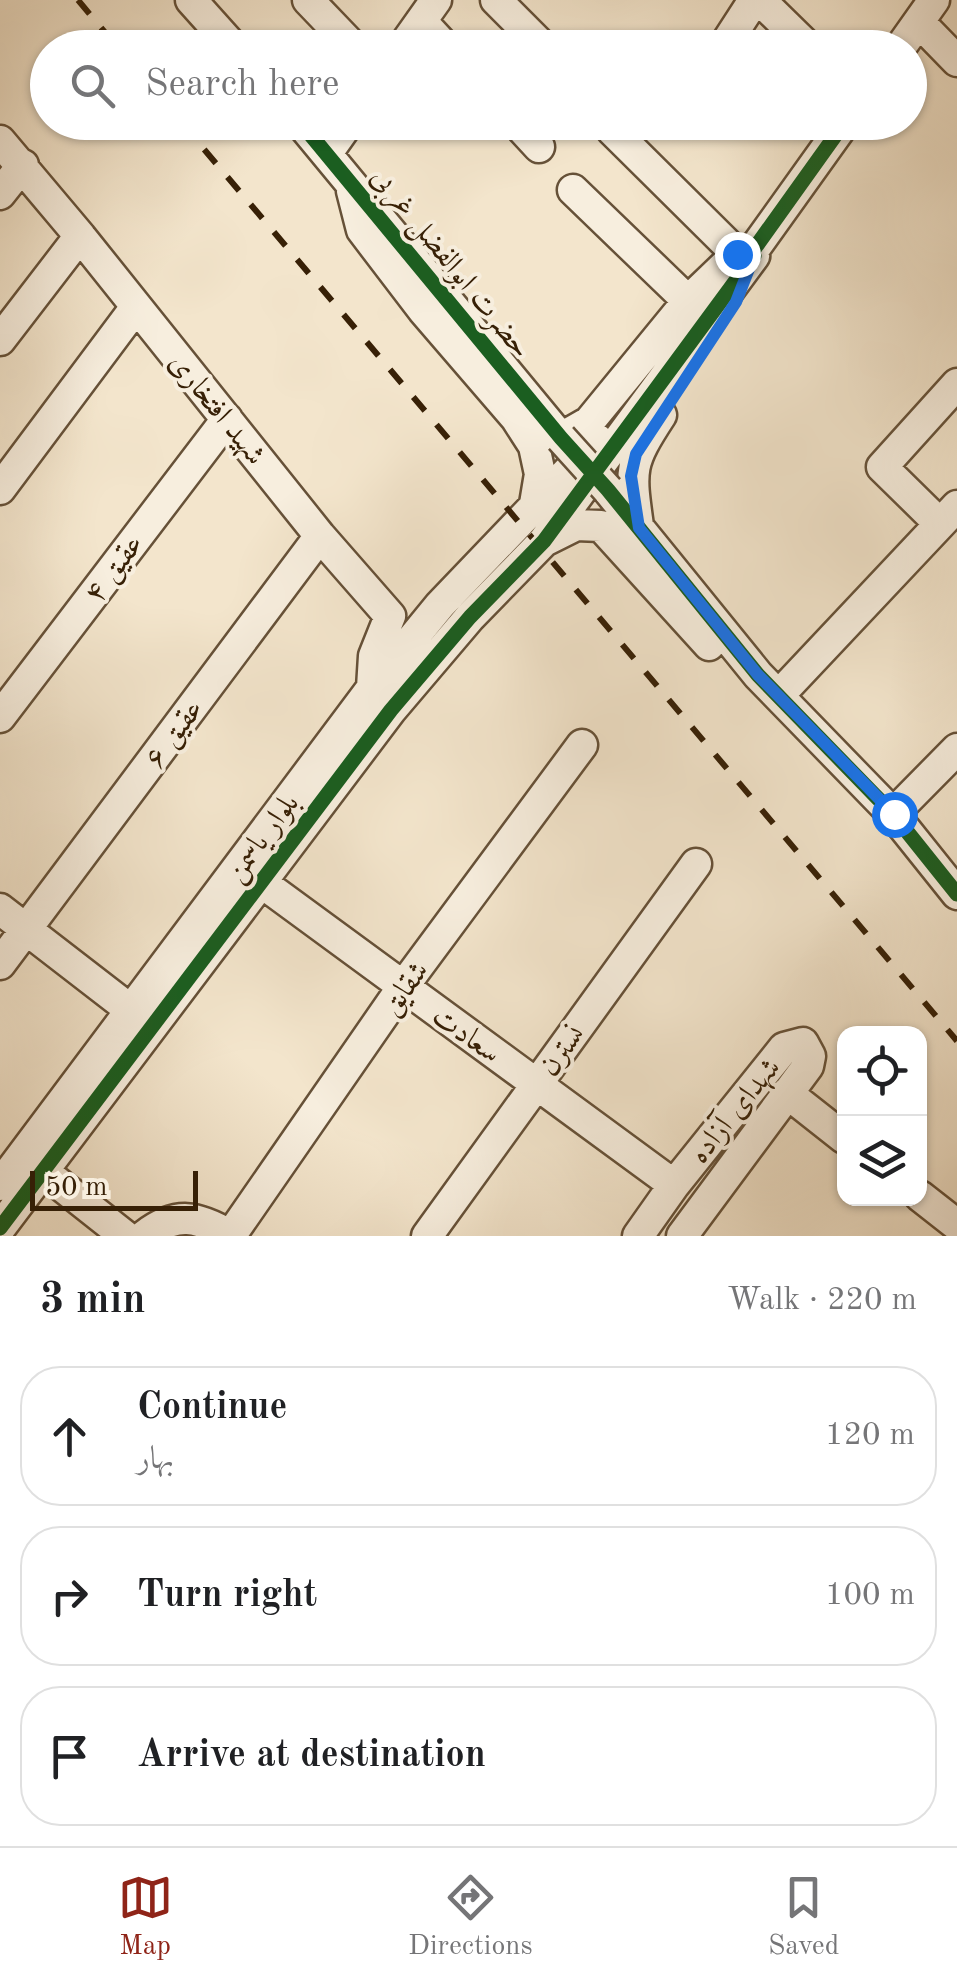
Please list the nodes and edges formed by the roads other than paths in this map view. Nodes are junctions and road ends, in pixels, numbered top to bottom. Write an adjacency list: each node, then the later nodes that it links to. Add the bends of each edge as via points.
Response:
1 (192, 0): 6 (street)
2 (308, 0): 7 (street)
3 (496, 0): 8 (street)
4 (757, 0): 9 (street); 10 (street)
5 (926, 11): 11 (street)
6 (218, 30)
7 (337, 30)
8 (526, 30)
9 (735, 30)
10 (790, 30)
11 (957, 61)
12 (316, 140): 19 (street, حضرت ابوالفضل غربی)
13 (337, 140): 19 (street)
14 (533, 140): 18 (street)
15 (623, 140): 25 (street)
16 (832, 140): 25 (street)
17 (0, 141): 20 (street, شهید افتخاری)
18 (539, 146)
19 (328, 153): 21 (street, حضرت ابوالفضل غربی)
20 (23, 165): 23 (street); 24 (street, شهید افتخاری)
21 (348, 179): 31 (street, حضرت ابوالفضل غربی); 34 (street, via 362,230 534,446 540,474)
22 (574, 190): 26 (street)
23 (0, 194)
24 (80, 236): 27 (street, شهید افتخاری); 28 (street)
25 (748, 254): 26 (street); 33 (street, بلوار یاسمن); 34 (street, بلوار یاسمن, via 689,313 596,442); 36 (street, via 736,302 636,454 631,476)
26 (688, 301): 31 (street, via 588,422)
27 (136, 306): 30 (street, شهید افتخاری); 32 (street)
28 (0, 340)
29 (957, 384): 35 (street, via 882,467)
30 (226, 419): 37 (street, شهید افتخاری); 41 (street, عقیق ۴)
31 (560, 438): 33 (street, حضرت ابوالفضل غربی, bridge)
32 (0, 489)
33 (595, 491): 36 (street, حضرت ابوالفضل غربی); 38 (street, بلوار یاسمن)
34 (534, 510): 40 (street, بلوار یاسمن, via 440,605)
35 (948, 515): 39 (street)
36 (639, 528): 39 (street, حضرت ابوالفضل غربی)
37 (320, 536): 40 (street, شهید افتخاری, via 390,616 374,656); 49 (street, عقیق ۶)
38 (544, 541): 39 (street, via 576,525 600,526 712,649); 46 (street, بلوار یاسمن, via 437,654)
39 (769, 685): 44 (street)
40 (372, 688): 52 (street, بلوار یاسمن)
41 (0, 717)
42 (582, 745): 51 (street, شقایق)
43 (957, 750): 44 (street)
44 (894, 814): 47 (street)
45 (696, 864): 53 (street, نسترن)
46 (261, 882): 51 (street, سعادت); 56 (street, بلوار یاسمن)
47 (957, 894)
48 (0, 909): 49 (street)
49 (27, 930): 50 (street, عقیق ۶); 52 (street)
50 (0, 964)
51 (402, 988): 53 (street, سعادت); 64 (street, شقایق)
52 (132, 1010): 56 (street, بلوار یاسمن)
53 (537, 1084): 57 (street, سعادت); 65 (street, نسترن)
54 (788, 1093): 55 (street); 57 (street, شهدای آزاده, via 808,1066 804,1043 784,1048); 67 (street, شهدای آزاده)
55 (837, 1132)
56 (34, 1163): 58 (street, بلوار یاسمن); 61 (street, بلوار یاسمن); 62 (street)
57 (674, 1184): 66 (street, شهدای آزاده)
58 (0, 1185)
59 (927, 1201): 60 (street)
60 (957, 1225)
61 (0, 1228)
62 (125, 1236)
63 (144, 1236): 64 (street, via 163,1222 199,1218)
64 (231, 1236)
65 (427, 1236)
66 (638, 1236)
67 (682, 1236)

